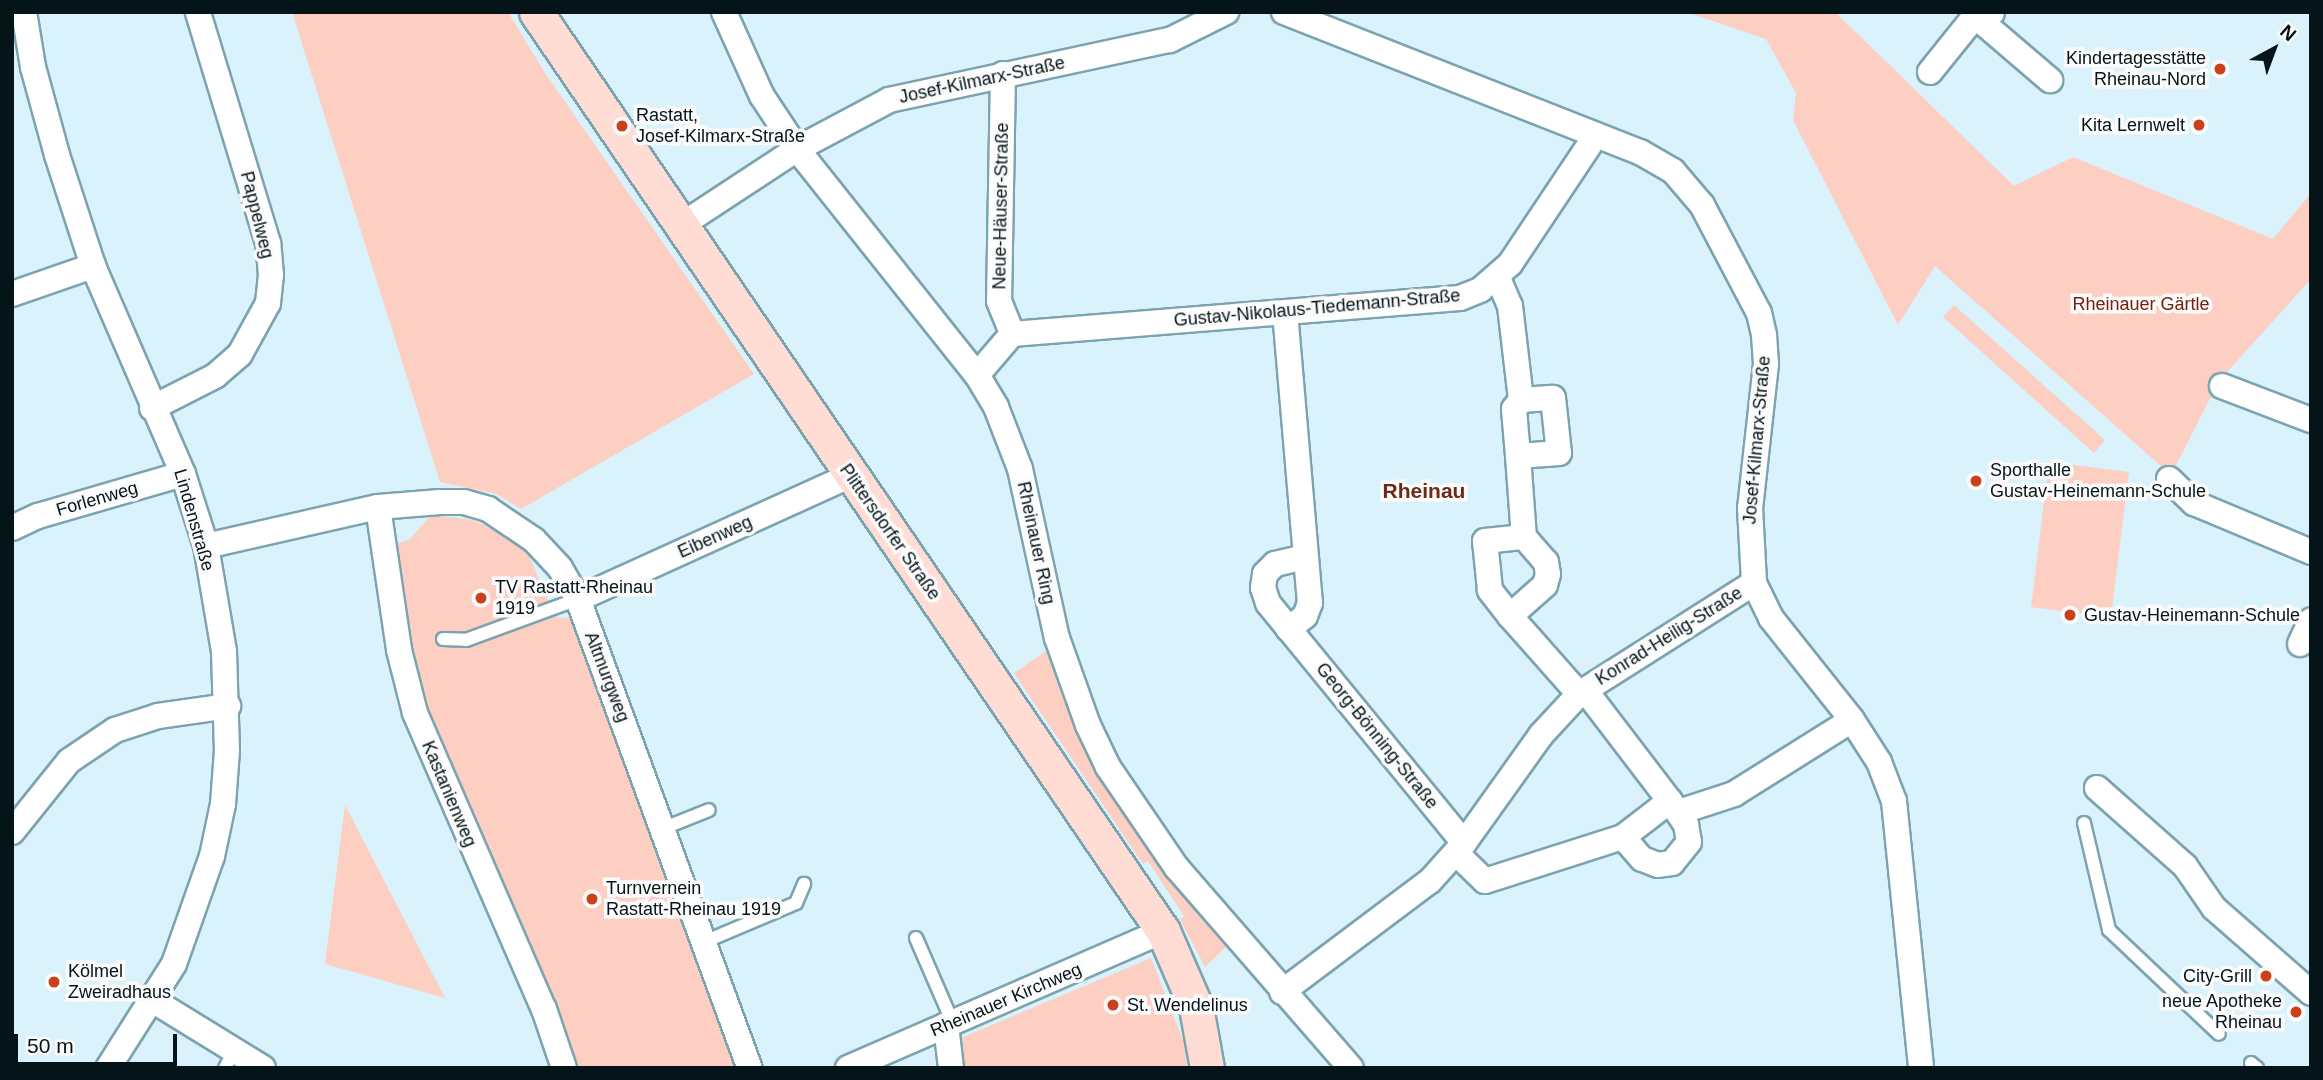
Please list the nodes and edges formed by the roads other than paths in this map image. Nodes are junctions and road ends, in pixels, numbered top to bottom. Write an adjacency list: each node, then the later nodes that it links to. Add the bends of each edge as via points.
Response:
1 (24, 12): 8 (street, Lindenstraße)
2 (198, 12): 23 (street, Pappelweg, via 268,243 268,303 240,354 215,376)
3 (536, 12): 14 (street, Plittersdorfer Straße)
4 (723, 12): 13 (street, Rheinauer Ring, via 762,96)
5 (1226, 12): 10 (street, Josef-Kilmarx-Straße, via 1170,40)
6 (1284, 12): 12 (street, Josef-Kilmarx-Straße)
7 (1986, 14): 9 (street); 11 (street)
8 (23, 69): 15 (street, Lindenstraße)
9 (1930, 72)
10 (1003, 74): 13 (street, Josef-Kilmarx-Straße, via 889,100); 19 (street, Neue-Häuser-Straße, via 999,301)
11 (2050, 80)
12 (1596, 135): 16 (street, Gustav-Nikolaus-Tiedemann-Straße); 35 (street, Josef-Kilmarx-Straße, via 1654,158 1688,186 1759,313 1766,364 1750,508)
13 (797, 149): 14 (street, Josef-Kilmarx-Straße); 20 (street, Rheinauer Ring)
14 (680, 226): 27 (street, Plittersdorfer Straße)
15 (93, 266): 17 (street); 23 (street, Lindenstraße)
16 (1498, 278): 18 (street, Gustav-Nikolaus-Tiedemann-Straße, via 1460,298); 22 (street, via 1510,306)
17 (12, 294)
18 (1285, 312): 19 (street, Gustav-Nikolaus-Tiedemann-Straße); 34 (street)
19 (1012, 334): 20 (street)
20 (977, 375): 57 (street, Rheinauer Ring, via 996,407 1020,469 1057,638 1103,757 1177,868)
21 (2222, 386): 24 (street)
22 (1521, 400): 25 (street, via 1514,409); 25 (street, via 1553,398 1559,453)
23 (152, 408): 26 (street, Lindenstraße)
24 (2311, 420)
25 (1518, 456): 31 (street)
26 (183, 474): 30 (street, Forlenweg, via 38,516); 32 (street, Lindenstraße)
27 (851, 475): 36 (street, Eibenweg); 54 (street, Plittersdorfer Straße)
28 (2169, 479): 33 (street, via 2194,503)
29 (378, 507): 32 (street, Altmurgweg); 36 (street, Altmurgweg, via 464,502 488,509 534,540 560,568); 65 (street, Kastanienweg, via 399,650 415,713 544,1009)
30 (12, 528)
31 (1524, 537): 37 (street, via 1546,562 1548,574 1545,585); 37 (street, via 1485,541 1490,590)
32 (206, 546): 43 (street, Lindenstraße, via 224,651)
33 (2311, 552)
34 (1305, 557): 39 (street, via 1310,603 1305,616); 39 (street, Georg-Bönning-Straße, via 1275,564 1265,574 1268,603)
35 (1754, 583): 42 (street, Konrad-Heilig-Straße); 44 (street, Josef-Kilmarx-Straße, via 1771,618)
36 (578, 599): 40 (lane, via 466,640); 49 (street, Altmurgweg)
37 (1510, 616): 42 (street)
38 (2311, 620): 41 (street)
39 (1289, 629): 52 (street, Georg-Bönning-Straße)
40 (443, 639)
41 (2300, 645)
42 (1582, 692): 46 (street, Konrad-Heilig-Straße); 52 (street, Konrad-Heilig-Straße, via 1541,735)
43 (228, 706): 50 (street, via 148,718 107,734 51,780); 59 (street, Lindenstraße, via 223,804 212,856 190,926)
44 (1852, 720): 46 (street, via 1734,794); 71 (street, Josef-Kilmarx-Straße, via 1878,762 1894,801)
45 (2097, 788): 58 (street, via 2185,866 2214,908)
46 (1675, 806): 51 (street); 51 (street, Konrad-Heilig-Straße, via 1689,842 1672,863 1658,865 1642,859)
47 (709, 810): 49 (lane)
48 (2084, 823): 61 (lane, via 2109,930)
49 (664, 828): 56 (street, Altmurgweg)
50 (12, 832)
51 (1623, 836): 52 (street, via 1485,881)
52 (1460, 848): 57 (street, Konrad-Heilig-Straße, via 1394,911)
53 (804, 884): 56 (lane, via 796,902)
54 (1163, 931): 60 (street, Rheinauer Kirchweg); 69 (street, Plittersdorfer Straße, via 1192,997)
55 (916, 939): 60 (lane)
56 (704, 942): 66 (street, Altmurgweg)
57 (1282, 992): 70 (street, Rheinauer Ring)
58 (2311, 993)
59 (154, 1001): 62 (street); 63 (street, Lindenstraße)
60 (949, 1024): 67 (street, Rheinauer Kirchweg); 68 (street)
61 (2219, 1034)
62 (229, 1059): 64 (street)
63 (108, 1068)
64 (262, 1068)
65 (564, 1068)
66 (750, 1068)
67 (848, 1068)
68 (951, 1068)
69 (1207, 1068)
70 (1351, 1068)
71 (1921, 1068)

